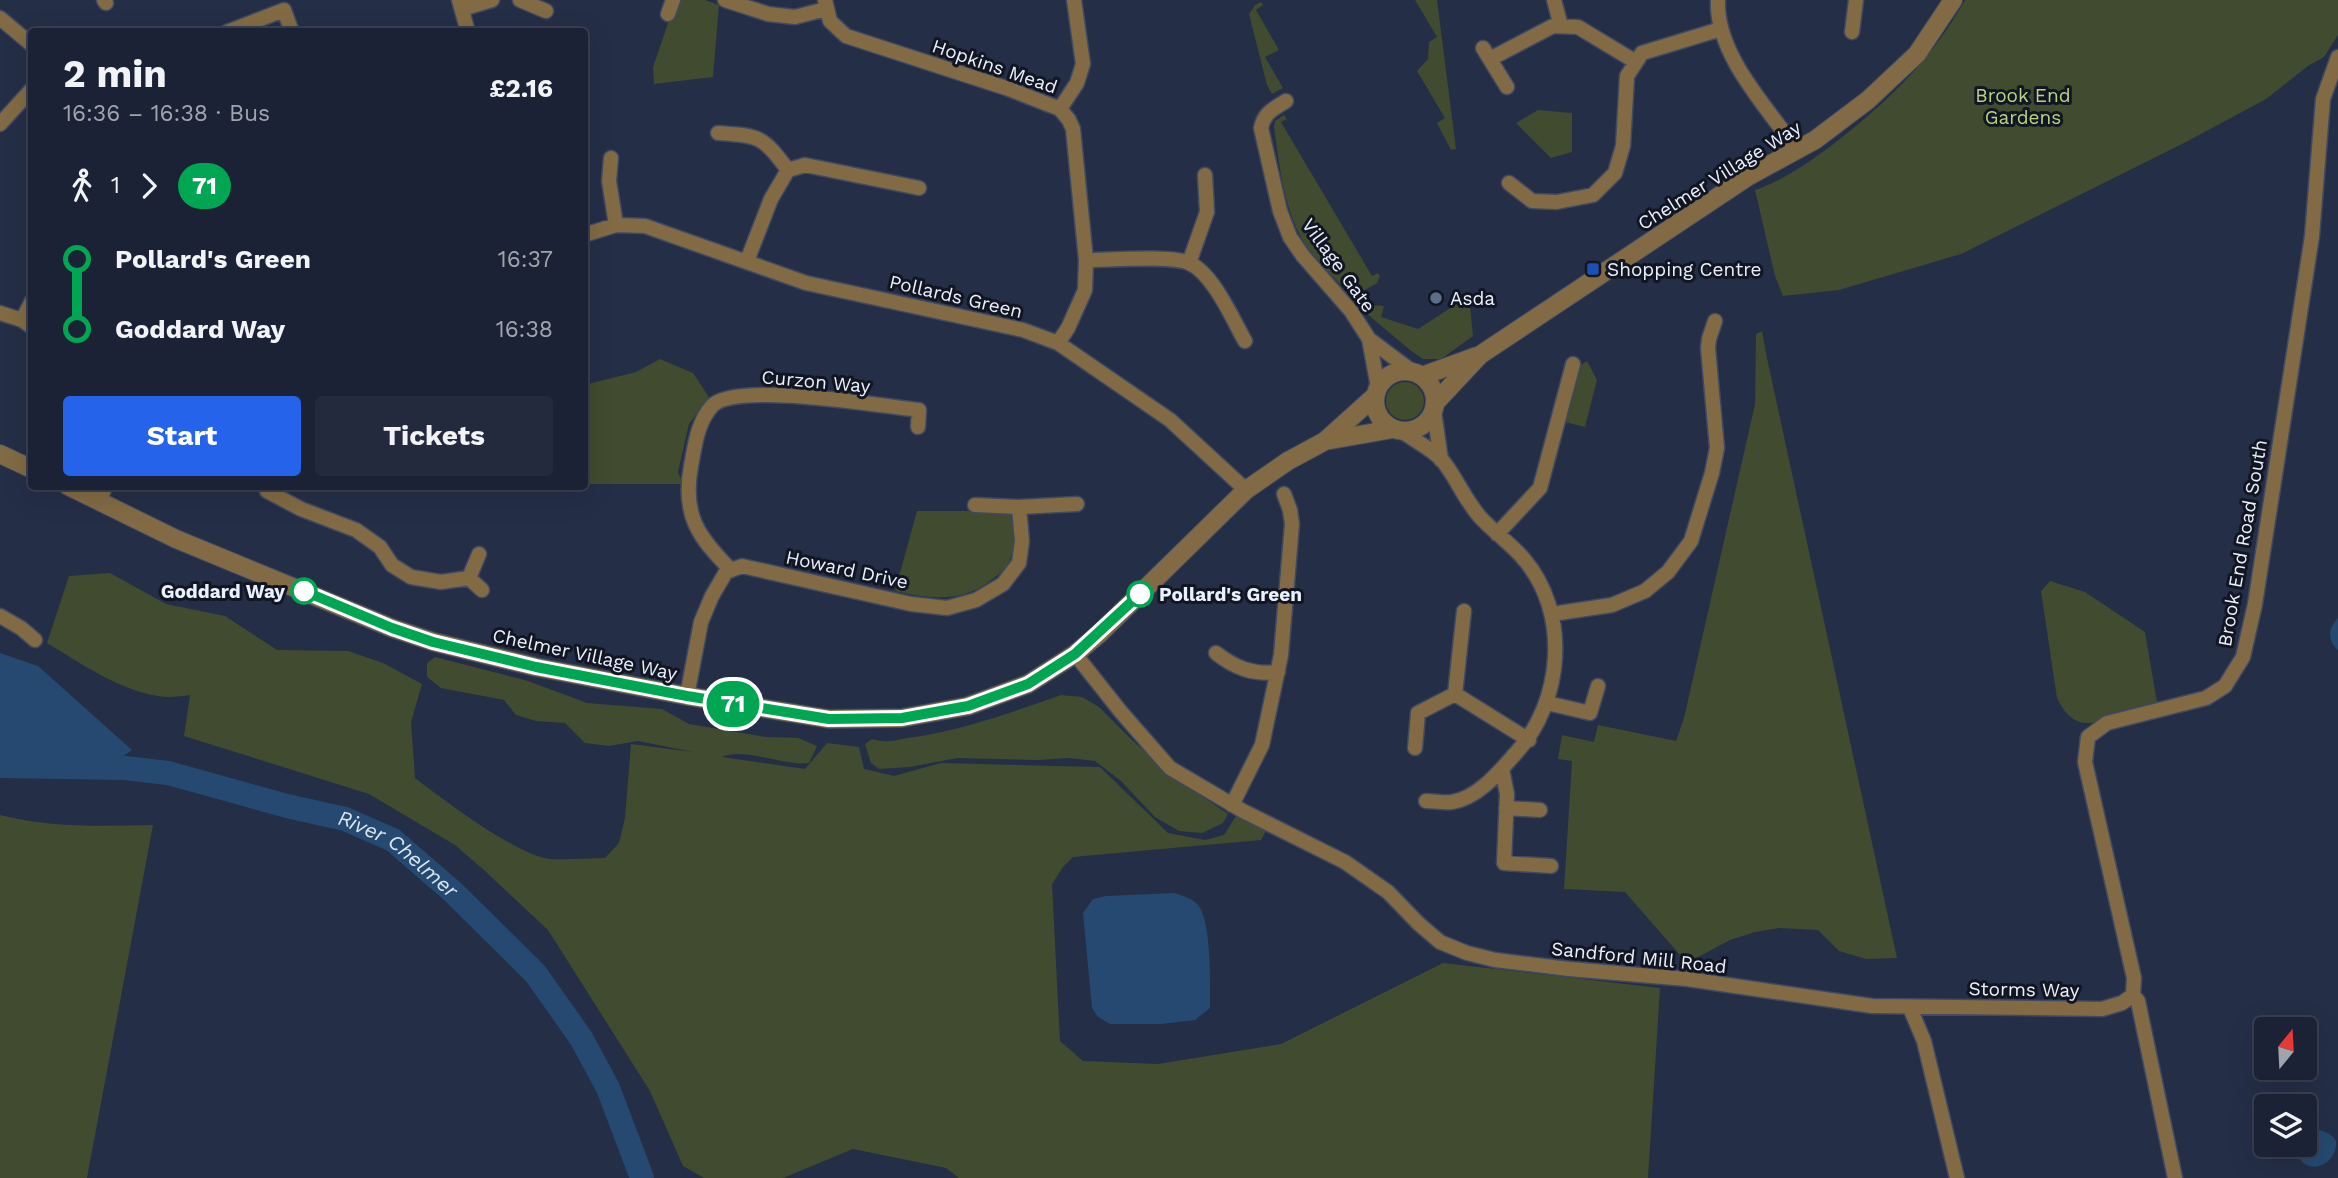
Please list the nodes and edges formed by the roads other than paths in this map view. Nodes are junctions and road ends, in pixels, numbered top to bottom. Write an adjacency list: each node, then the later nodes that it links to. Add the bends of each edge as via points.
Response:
1 (492, 0): 10 (street)
2 (520, 0): 11 (street)
3 (725, 0): 9 (street, via 794,17)
4 (1074, 0): 25 (street, via 1083,64)
5 (1555, 0): 13 (street)
6 (1718, 0): 17 (street)
7 (1856, 0): 18 (street)
8 (1953, 0): 28 (street, Chelmer Village Way, via 1917,54 1892,79)
9 (826, 4): 25 (street, Hopkins Mead, via 830,20 846,36)
10 (461, 5): 16 (street)
11 (546, 12)
12 (0, 18): 19 (street)
13 (1561, 26): 21 (street, via 1578,27); 22 (street, via 1487,53)
14 (237, 28): 15 (street, via 284,10)
15 (291, 28)
16 (467, 28)
17 (1721, 29): 21 (street, via 1642,52); 28 (street, via 1740,69)
18 (1853, 32)
19 (28, 42)
20 (2338, 57): 87 (street, Brook End Road South, via 2323,99 2312,236 2243,657 2225,686 2206,698 2107,723 2088,737 2085,762 2134,978)
21 (1636, 62): 32 (street, via 1627,76 1623,146 1615,173 1594,195 1532,201)
22 (1507, 87)
23 (28, 93): 26 (street)
24 (1286, 102): 42 (street, Village Gate, via 1267,113 1261,128 1280,211 1303,256)
25 (1060, 109): 36 (street, Hopkins Mead, via 1073,129)
26 (0, 124)
27 (718, 133): 30 (street, via 750,135 768,144)
28 (1797, 150): 45 (street, Chelmer Village Way, via 1742,181)
29 (611, 158): 34 (street, via 609,181)
30 (788, 170): 33 (street, via 805,165); 37 (street, via 771,199)
31 (1205, 175): 38 (street, via 1207,212)
32 (1509, 183)
33 (919, 188)
34 (616, 225): 35 (street, Pollards Green); 37 (street, Pollards Green, via 652,228)
35 (588, 234)
36 (1086, 260): 38 (street); 44 (street, Hopkins Mead, via 1085,290)
37 (747, 261): 44 (street, Pollards Green, via 806,283 1023,330)
38 (1189, 262): 43 (street, via 1204,273)
39 (0, 313): 41 (street)
40 (1715, 321): 69 (street, via 1708,348 1717,448 1691,541 1668,572 1645,591 1612,605)
41 (27, 324)
42 (1369, 339): 47 (street, Village Gate); 48 (street, Village Gate)
43 (1245, 341)
44 (1058, 343): 57 (street, Pollards Green, via 1170,420)
45 (1480, 355): 47 (street, Chelmer Village Way); 49 (street, Chelmer Village Way)
46 (1573, 365): 63 (street, via 1540,488)
47 (1418, 374): 48 (street, Chelmer Village Way, via 1393,373); 49 (street, via 1430,383)
48 (1377, 392): 51 (street, via 1379,416); 52 (street, Chelmer Village Way)
49 (1435, 406): 51 (street, Chelmer Village Way, via 1422,427); 54 (street)
50 (918, 427): 65 (street, Curzon Way, via 919,410 764,394 713,404 699,425 687,494 692,522)
51 (1398, 430): 52 (street, Chelmer Village Way); 54 (street)
52 (1325, 441): 57 (street, Chelmer Village Way)
53 (0, 454): 55 (street)
54 (1441, 460): 63 (street)
55 (28, 467)
56 (267, 490): 66 (street, via 356,530 411,578 440,582)
57 (1246, 490): 73 (street, Chelmer Village Way)
58 (102, 494): 77 (street, Chelmer Village Way, via 176,539 392,628 536,667)
59 (1284, 494): 74 (street, via 1292,524)
60 (1077, 504): 62 (street)
61 (975, 505): 62 (street)
62 (1019, 507): 65 (street, Howard Drive, via 1019,563 994,590 947,608 742,566)
63 (1497, 534): 69 (street, via 1524,559)
64 (479, 554): 66 (street)
65 (731, 570): 77 (street, via 701,622)
66 (469, 578): 67 (street)
67 (482, 590)
68 (1464, 611): 76 (street)
69 (1552, 614): 78 (street, via 1554,673)
70 (0, 616): 71 (street)
71 (35, 640)
72 (1216, 653): 74 (street, via 1233,666 1255,673)
73 (1075, 654): 77 (street, Chelmer Village Way, via 1028,684 968,706 902,718 829,719); 83 (street, Sandford Mill Road, via 1170,768)
74 (1278, 672): 83 (street, via 1262,745)
75 (1598, 686): 78 (street, via 1590,713)
76 (1455, 694): 79 (street); 80 (street, via 1418,713)
77 (687, 696)
78 (1546, 703): 79 (street)
79 (1528, 740): 81 (street)
80 (1415, 748)
81 (1502, 769): 82 (street, via 1476,793 1453,802); 84 (street)
82 (1426, 801)
83 (1232, 805): 88 (street, Sandford Mill Road, via 1345,862 1388,892 1440,942 1467,953 1872,1006)
84 (1506, 808): 85 (street); 86 (street, via 1504,863)
85 (1540, 810)
86 (1551, 866)
87 (2133, 995): 88 (street, Storms Way, via 2102,1009); 90 (street, Brook End Road South, via 2138,1001)
88 (1910, 1007): 89 (street, via 1924,1041)
89 (1957, 1178)
90 (2175, 1178)

